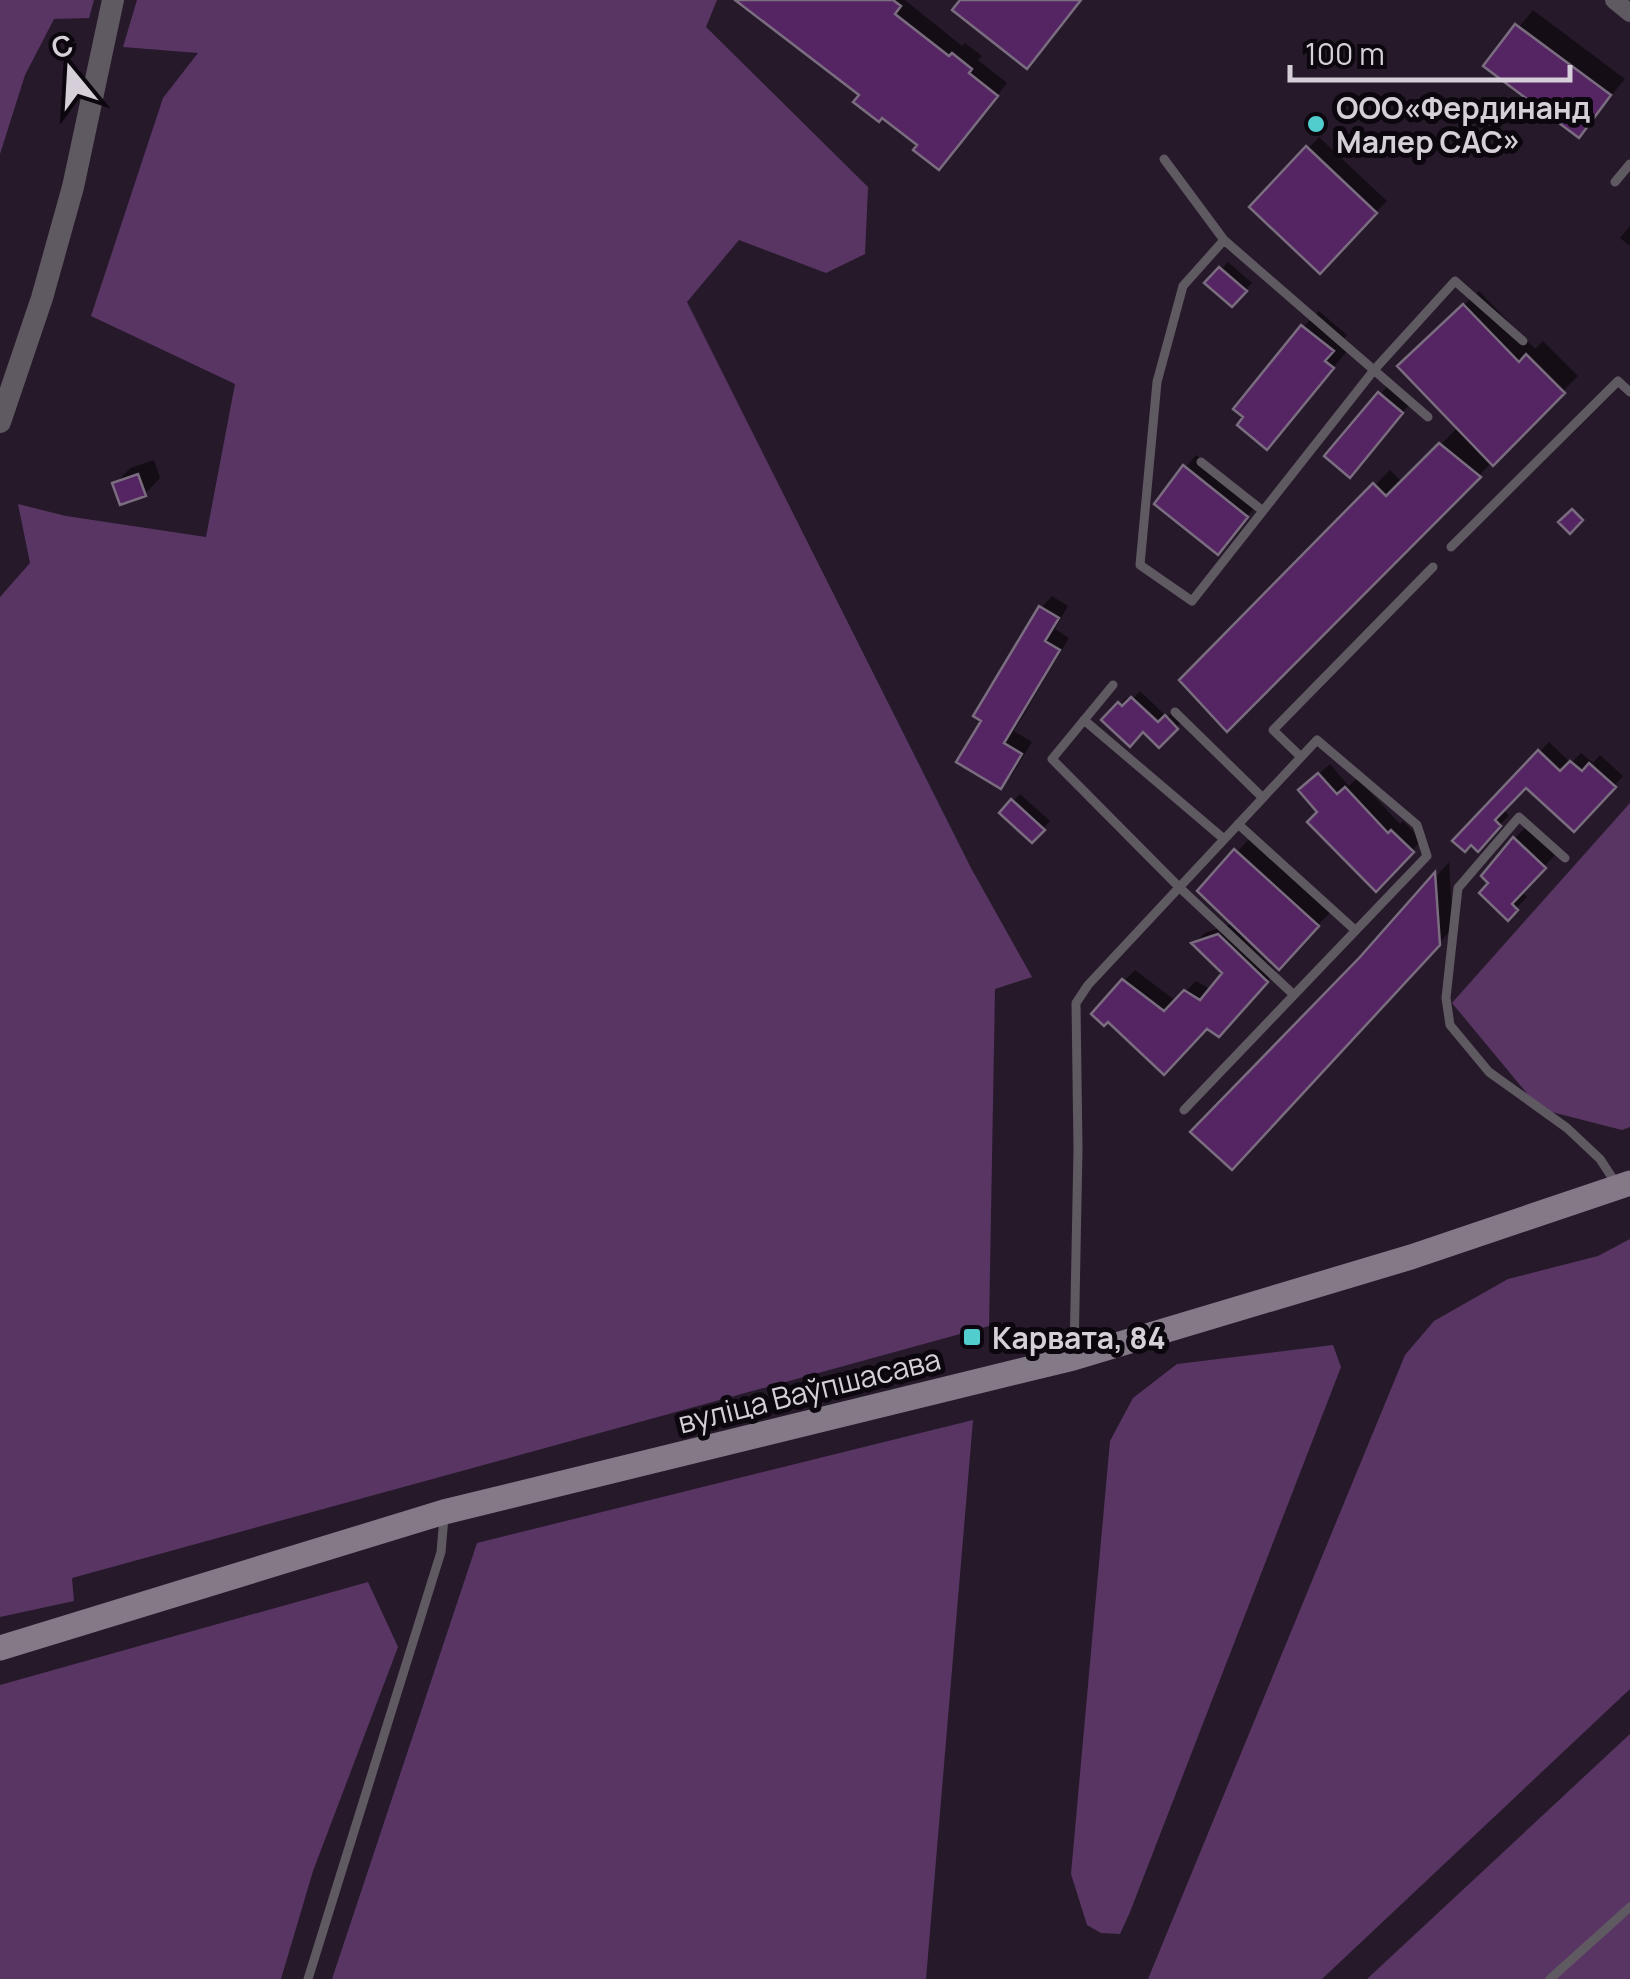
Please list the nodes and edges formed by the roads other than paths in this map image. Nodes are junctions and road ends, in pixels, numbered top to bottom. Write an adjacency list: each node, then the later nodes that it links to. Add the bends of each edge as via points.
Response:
1 (113, 0): 12 (street, via 73,187)
2 (1614, 0): 3 (street)
3 (1630, 13)
4 (1164, 159): 7 (lane)
5 (1630, 164): 6 (lane)
6 (1615, 182)
7 (1224, 240): 9 (lane); 14 (lane, via 1183,286 1157,382 1140,565 1192,602)
8 (1523, 340): 9 (lane, via 1455,282)
9 (1374, 370): 11 (lane); 14 (lane)
10 (1630, 392): 15 (lane, via 1618,381)
11 (1428, 417)
12 (0, 422)
13 (1201, 462): 14 (lane)
14 (1263, 511)
15 (1452, 546)
16 (1432, 567): 20 (lane, via 1273,730)
17 (1113, 686): 19 (lane)
18 (1175, 712): 21 (lane)
19 (1084, 720): 23 (lane); 25 (lane, via 1052,759)
20 (1301, 757): 21 (lane); 26 (lane, via 1317,740 1417,825 1427,856)
21 (1263, 798): 22 (lane)
22 (1238, 824): 23 (lane); 26 (lane)
23 (1224, 839): 25 (lane)
24 (1565, 858): 29 (lane, via 1519,818 1458,888 1446,998 1450,1025 1489,1072 1567,1128)
25 (1180, 888): 27 (lane); 30 (lane, via 1076,1002)
26 (1355, 930): 27 (lane)
27 (1294, 995): 28 (lane)
28 (1184, 1110)
29 (1624, 1186): 30 (main road, вуліца Ваўпшасава)
30 (1074, 1358): 31 (main road, вуліца Ваўпшасава)
31 (444, 1512): 32 (main road, вуліца Ваўпшасава); 34 (lane, via 441,1552)
32 (0, 1648)
33 (1630, 1907): 35 (lane)
34 (308, 1979)
35 (1550, 1979)

